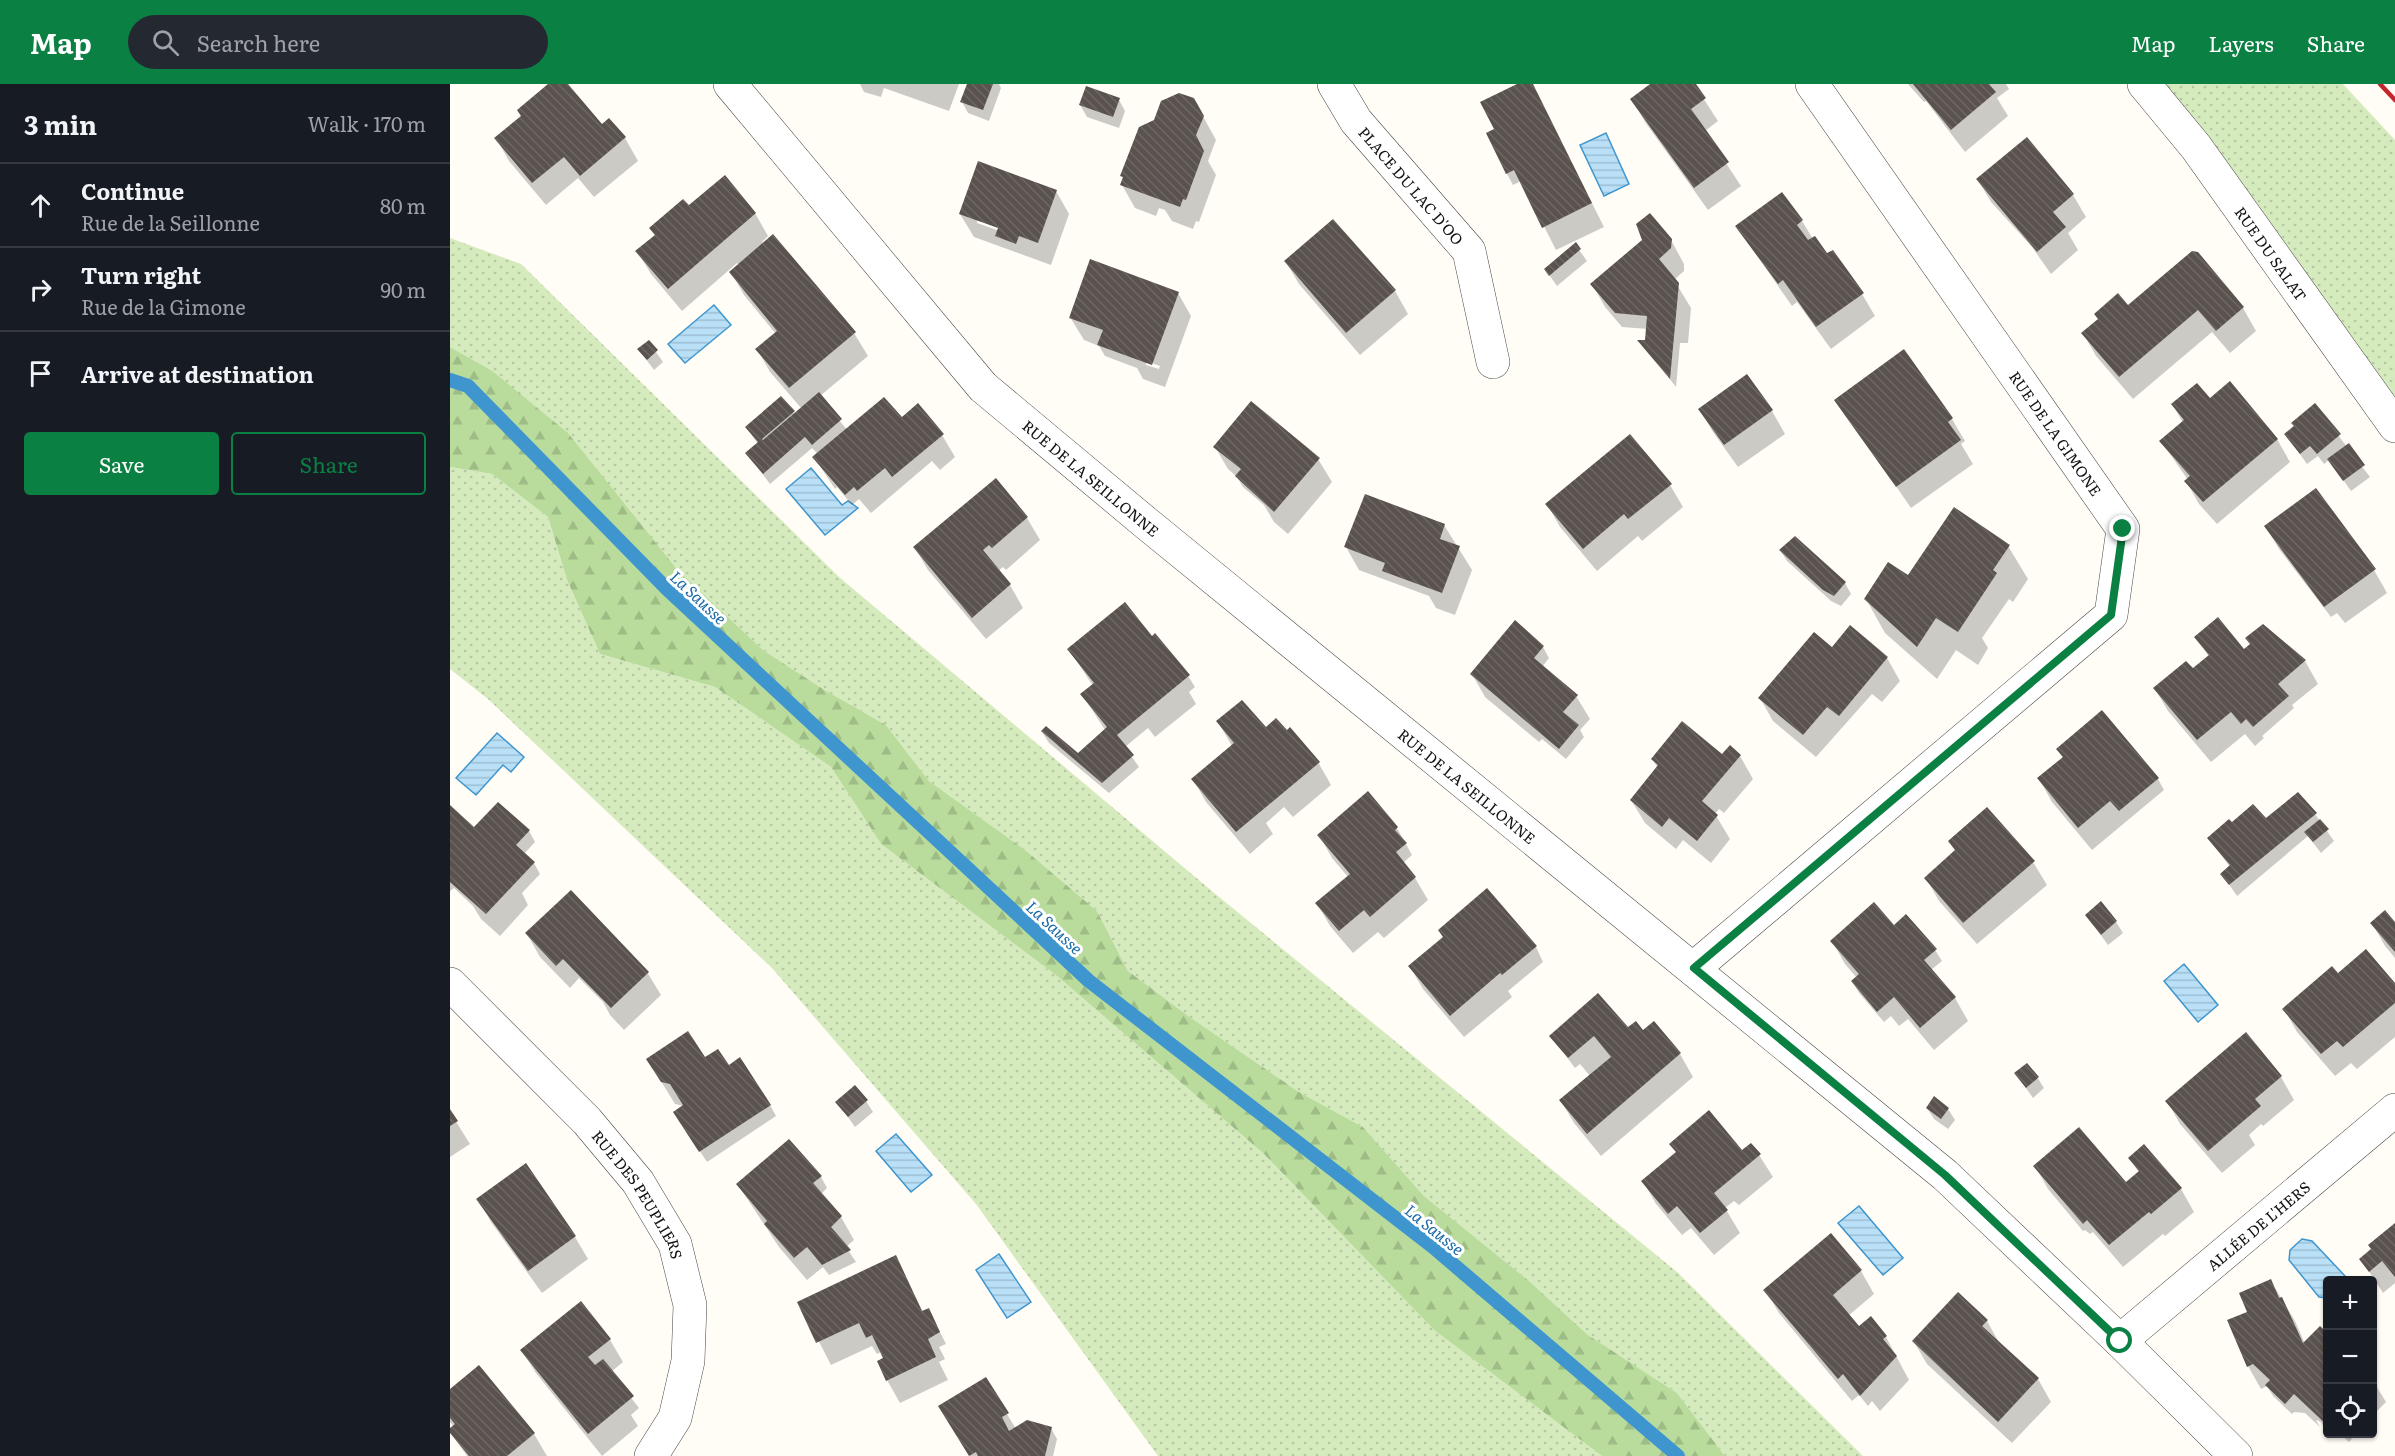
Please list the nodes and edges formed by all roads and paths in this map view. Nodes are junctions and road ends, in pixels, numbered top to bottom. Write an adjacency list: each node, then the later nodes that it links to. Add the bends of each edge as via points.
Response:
1 (730, 84): 7 (street, RUE DE LA SEILLONNE, via 983,387)
2 (1334, 84): 5 (street, PLACE DU LAC D'OO, via 1356,121 1469,251)
3 (1812, 84): 7 (street, RUE DE LA GIMONE, via 2123,529 2111,615)
4 (2144, 84): 6 (street, RUE DU SALAT, via 2196,147)
5 (1493, 362)
6 (2395, 426)
7 (1694, 968): 10 (street, RUE DE LA SEILLONNE, via 1945,1175)
8 (450, 984): 11 (street, RUE DES PEUPLIERS, via 587,1121 638,1182 675,1244 690,1305 688,1361 675,1418)
9 (2395, 1110): 10 (street, ALLÉE DE L'HERS)
10 (2120, 1341): 12 (street, RUE DE LA SEILLONNE)
11 (651, 1456)
12 (2236, 1456)

